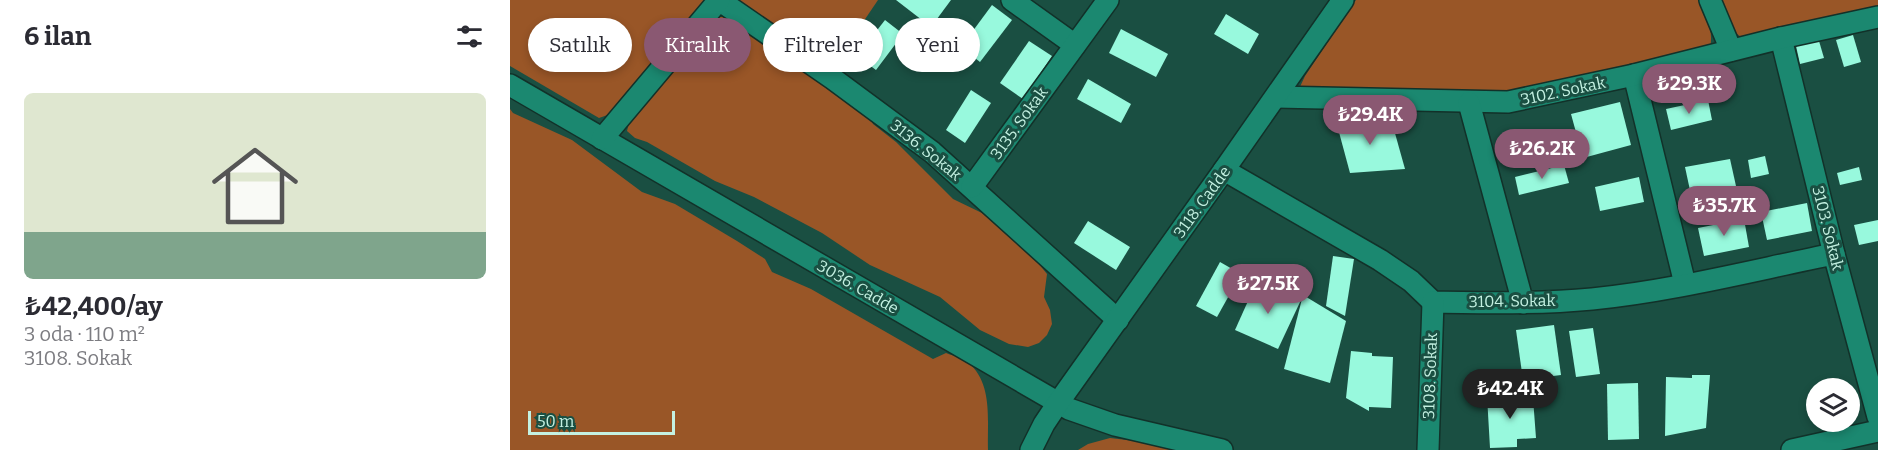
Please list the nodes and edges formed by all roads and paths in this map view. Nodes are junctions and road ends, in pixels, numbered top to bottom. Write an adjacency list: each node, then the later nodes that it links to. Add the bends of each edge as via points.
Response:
1 (719, 0): 14 (street); 16 (street, 3136. Sokak, via 886,117)
2 (1012, 0): 8 (street)
3 (1108, 0): 8 (street, 3135. Sokak)
4 (1343, 0): 12 (street, 3118. Cadde)
5 (1710, 0): 9 (street)
6 (1878, 17): 7 (street, 3102. Sokak)
7 (1781, 38): 9 (street, 3102. Sokak); 17 (street, 3103. Sokak)
8 (1075, 45): 16 (street, 3135. Sokak)
9 (1731, 50): 10 (street, 3102. Sokak)
10 (1634, 75): 13 (street, 3102. Sokak, via 1526,100); 18 (street)
11 (510, 85): 14 (street, 3036. Cadde)
12 (1276, 97): 13 (street, 3102. Sokak); 15 (street, 3118. Cadde)
13 (1469, 103): 20 (street)
14 (602, 139): 22 (street, 3036. Cadde)
15 (1224, 170): 19 (street, via 1380,260); 21 (street, 3118. Cadde)
16 (972, 187): 21 (street, 3136. Sokak)
17 (1834, 254): 18 (street, 3104. Sokak); 23 (street, 3103. Sokak)
18 (1685, 284): 20 (street, 3104. Sokak, via 1594,299)
19 (1433, 302): 20 (street, 3104. Sokak); 27 (street, 3108. Sokak)
20 (1523, 303)
21 (1118, 320): 22 (street, 3118. Cadde)
22 (1058, 403): 25 (street, 3118. Cadde); 26 (street, 3036. Cadde, via 1103,422)
23 (1878, 417)
24 (1878, 431): 28 (street)
25 (1031, 450)
26 (1222, 450)
27 (1428, 450)
28 (1792, 450)

